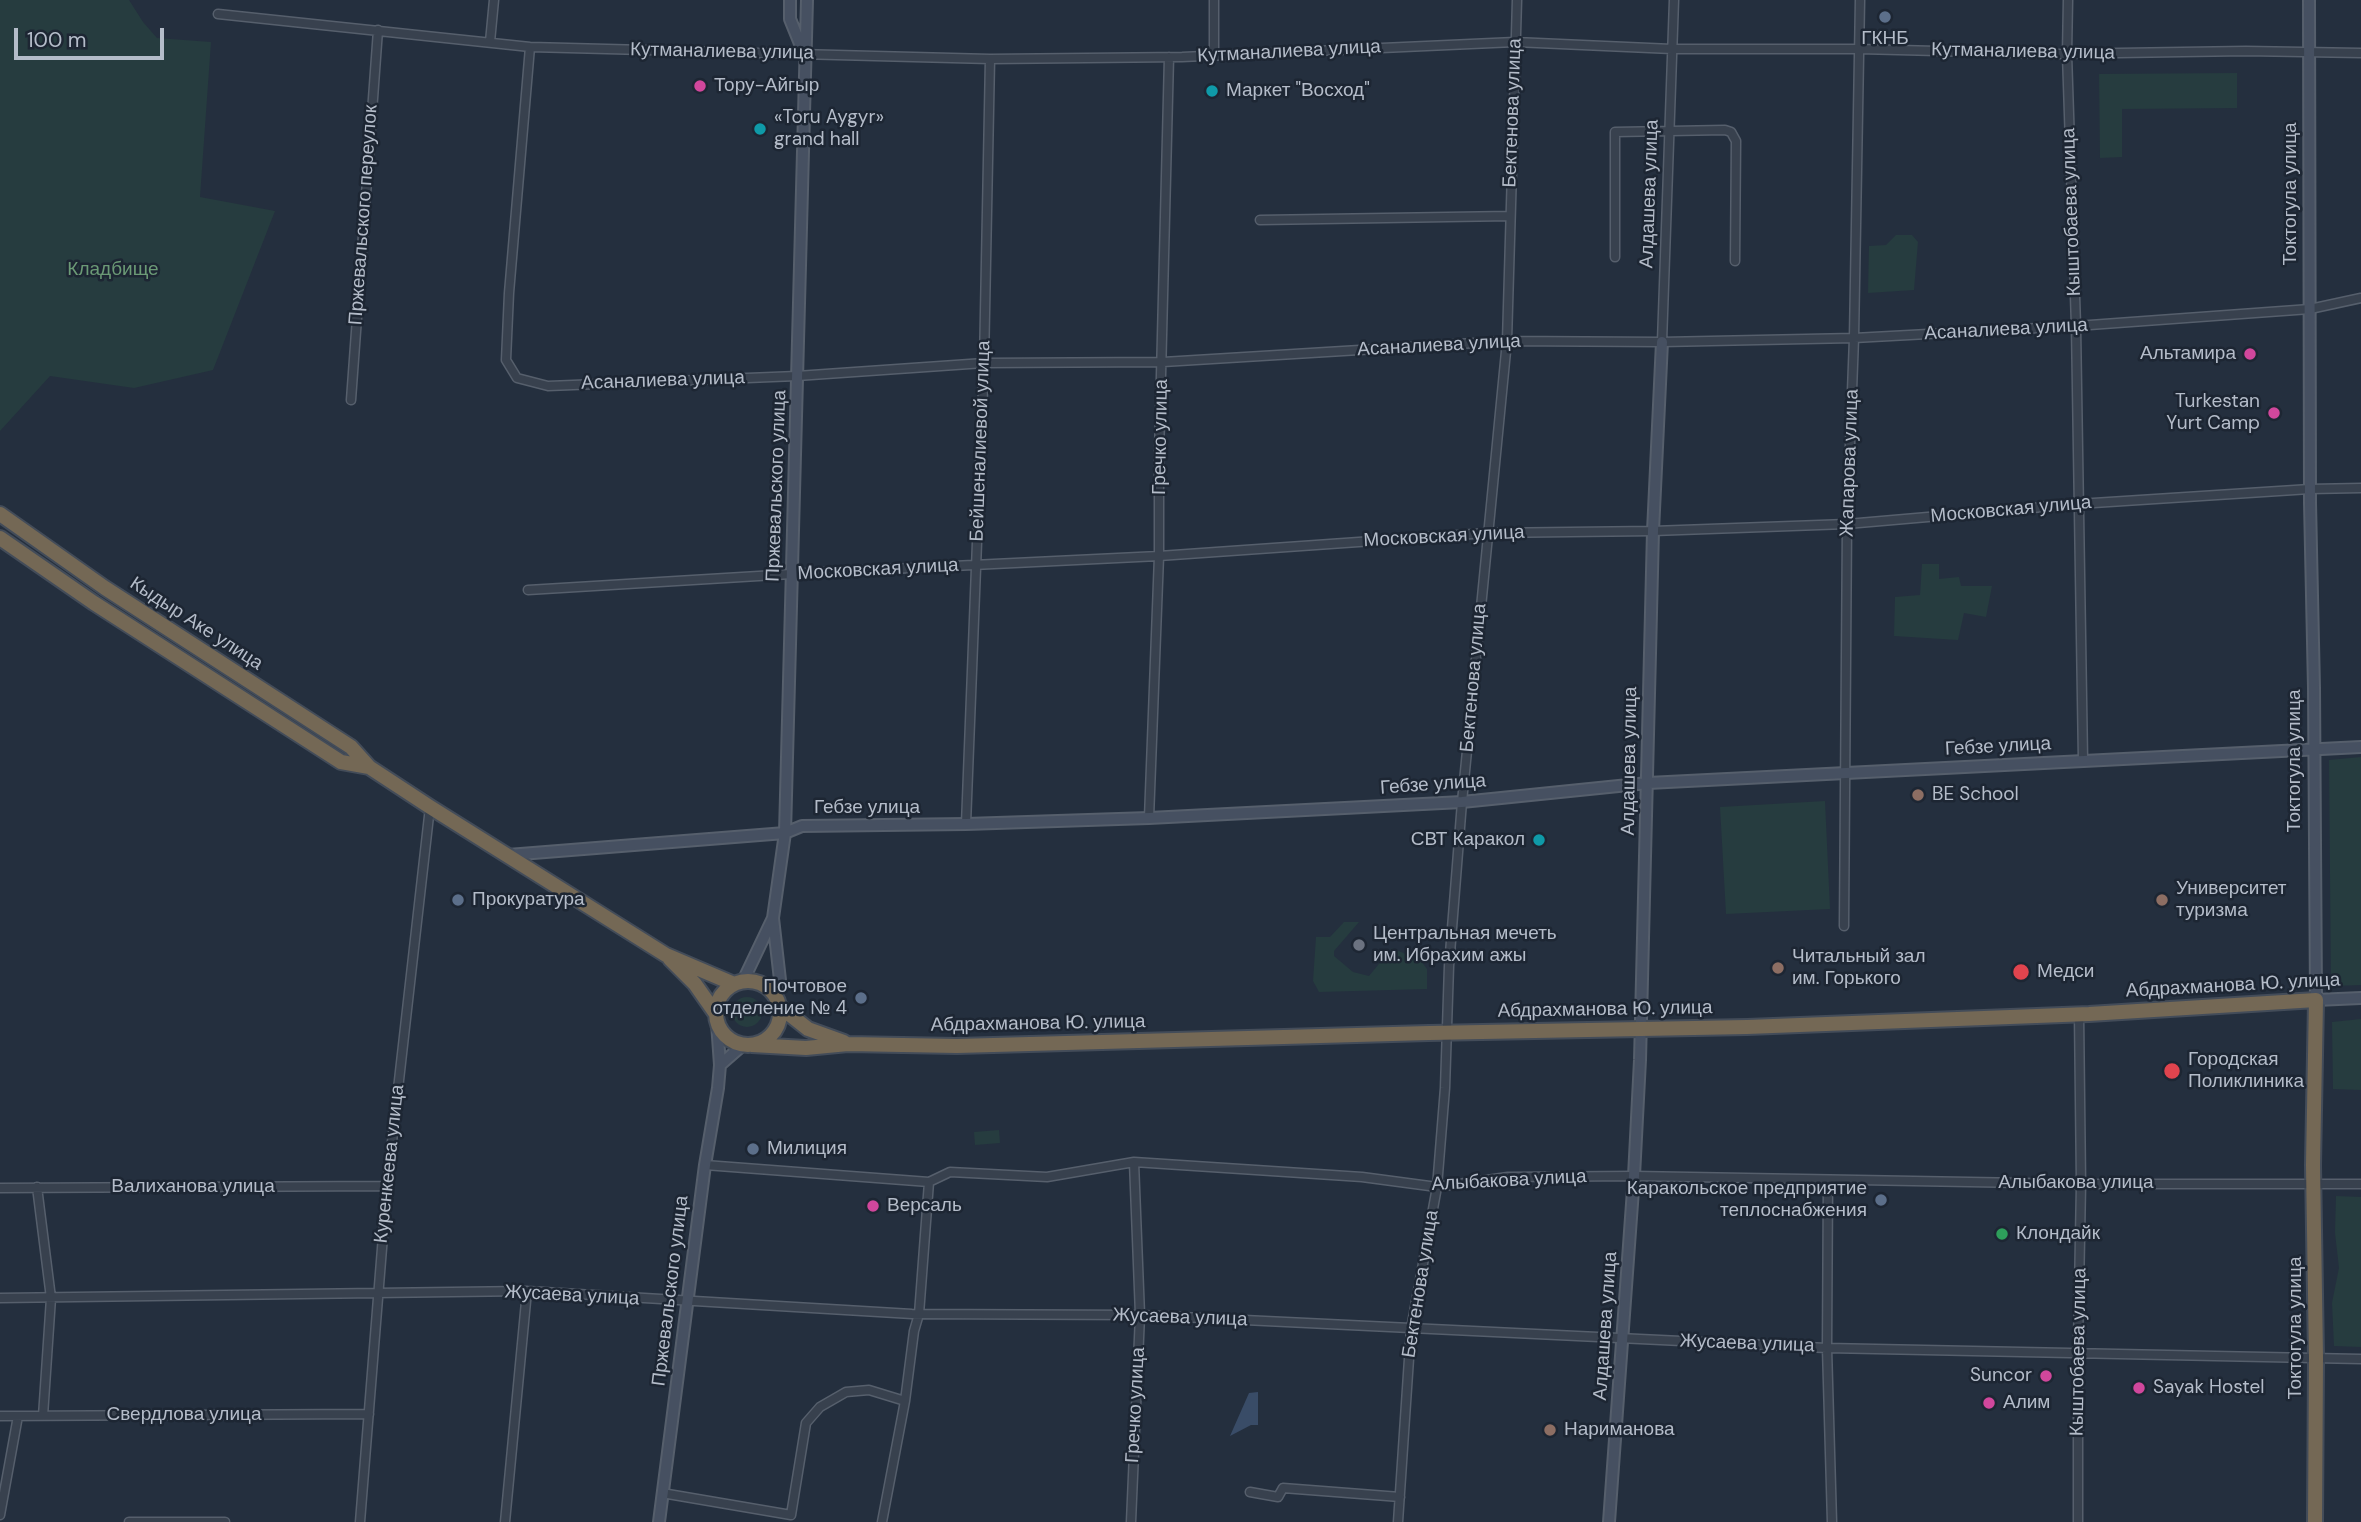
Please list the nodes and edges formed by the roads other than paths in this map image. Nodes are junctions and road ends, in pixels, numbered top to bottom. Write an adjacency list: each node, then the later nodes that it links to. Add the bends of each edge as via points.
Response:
1 (494, 0): 13 (street)
2 (790, 0): 19 (main road, Пржевальского улица, via 790,19)
3 (807, 0): 19 (main road, Пржевальского улица)
4 (1214, 0): 21 (street)
5 (1517, 0): 12 (street, Бектенова улица)
6 (1674, 0): 15 (street, Алдашева улица)
7 (1860, 0): 16 (street, Жапарова улица)
8 (2068, 0): 20 (street, Кыштобаева улица)
9 (2309, 0): 17 (main road, Токтогула улица)
10 (218, 15): 11 (street, Кутманалиева улица)
11 (378, 30): 13 (street, Кутманалиева улица); 38 (street, Пржевальского переулок)
12 (1515, 42): 15 (street, Кутманалиева улица); 21 (street, Кутманалиева улица); 25 (street, Бектенова улица)
13 (490, 43): 14 (street, Кутманалиева улица)
14 (530, 47): 19 (street, Кутманалиева улица); 37 (street, Асаналиева улица, via 506,360 517,378 548,386)
15 (1671, 49): 16 (street, Кутманалиева улица); 24 (street, Алдашева улица)
16 (1859, 49): 20 (street, Кутманалиева улица); 32 (street, Жапарова улица)
17 (2308, 52): 18 (street, Кутманалиева улица); 20 (street, Кутманалиева улица); 30 (main road, Токтогула улица)
18 (2361, 53)
19 (804, 54): 23 (street, Кутманалиева улица); 37 (main road, Пржевальского улица)
20 (2067, 54): 31 (street, Кыштобаева улица)
21 (1214, 55): 22 (street, Кутманалиева улица)
22 (1169, 57): 23 (street, Кутманалиева улица); 35 (street, Гречко улица)
23 (990, 59): 36 (street, Бейшеналиевой улица)
24 (1671, 131): 27 (street, via 1615,132); 28 (street, via 1726,130 1735,135); 34 (street, Алдашева улица)
25 (1510, 216): 26 (street); 33 (street, Бектенова улица)
26 (1259, 220)
27 (1615, 257)
28 (1735, 261)
29 (2361, 298): 30 (street, Асаналиева улица)
30 (2310, 309): 31 (street, Асаналиева улица); 40 (main road, Токтогула улица)
31 (2076, 326): 32 (street, Асаналиева улица); 41 (street, Кыштобаева улица)
32 (1854, 338): 34 (street, Асаналиева улица); 43 (street, Жапарова улица)
33 (1507, 341): 34 (street, Асаналиева улица); 35 (street, Асаналиева улица); 45 (street, Бектенова улица)
34 (1662, 342): 44 (main road, Алдашева улица)
35 (1163, 362): 36 (street, Асаналиева улица); 47 (street, Гречко улица)
36 (984, 363): 37 (street, Асаналиева улица); 48 (street, Бейшеналиевой улица)
37 (797, 376): 49 (main road, Пржевальского улица)
38 (351, 400)
39 (2361, 488): 40 (street, Московская улица)
40 (2310, 489): 41 (street, Московская улица); 54 (main road, Токтогула улица)
41 (2078, 504): 43 (street, Московская улица); 55 (street, Кыштобаева улица)
42 (0, 514): 50 (highway, Кыдыр Аке улица)
43 (1847, 524): 44 (street, Московская улица); 57 (street, Жапарова улица)
44 (1653, 531): 45 (street, Московская улица); 58 (main road, Алдашева улица)
45 (1487, 533): 47 (street, Московская улица); 59 (street, Бектенова улица)
46 (0, 538): 52 (highway, Кыдыр Аке улица)
47 (1159, 556): 48 (street, Московская улица); 61 (street, Гречко улица)
48 (977, 565): 49 (street, Московская улица); 62 (street, Бейшеналиевой улица)
49 (791, 574): 51 (street, Московская улица); 63 (main road, Пржевальского улица)
50 (105, 588): 52 (highway); 56 (highway, Кыдыр Аке улица, via 351,747)
51 (528, 590)
52 (94, 603): 56 (highway, Кыдыр Аке улица, via 341,762)
53 (2361, 747): 54 (main road, Гебзе улица)
54 (2314, 750): 55 (main road, Гебзе улица); 70 (main road, Токтогула улица)
55 (2083, 760): 57 (main road, Гебзе улица)
56 (369, 767): 60 (highway, Кыдыр Аке улица)
57 (1846, 774): 58 (main road, Гебзе улица); 66 (street, Жапарова улица)
58 (1648, 783): 59 (main road, Гебзе улица); 74 (main road, Алдашева улица)
59 (1462, 802): 61 (main road, Гебзе улица); 75 (street, Бектенова улица)
60 (430, 807): 64 (highway, Кыдыр Аке улица); 87 (street, Куренкеева улица)
61 (1149, 818): 62 (main road, Гебзе улица)
62 (966, 824): 63 (main road, Гебзе улица, via 803,825)
63 (785, 833): 64 (main road, Гебзе улица); 65 (main road, Пржевальского улица)
64 (508, 855): 67 (highway, Кыдыр Аке улица)
65 (773, 918): 68 (main road, Пржевальского улица); 71 (main road, Пржевальского улица)
66 (1844, 926)
67 (666, 955): 68 (highway, Кыдыр Аке улица); 73 (highway, Кыдыр Аке улица, via 695,984)
68 (739, 982): 71 (highway, via 762,984); 73 (highway, via 720,996)
69 (2361, 998): 70 (main road, Абдрахманова Ю. улица)
70 (2316, 1000): 72 (highway, Абдрахманова Ю. улица); 85 (highway, Токтогула улица)
71 (778, 1002): 76 (highway, Абдрахманова Ю. улица, via 808,1029); 77 (highway, via 780,1016 773,1033)
72 (2079, 1014): 74 (highway, Абдрахманова Ю. улица); 84 (street, Кыштобаева улица)
73 (717, 1019): 77 (highway, via 728,1038); 78 (main road, Пржевальского улица)
74 (1641, 1029): 75 (highway, Абдрахманова Ю. улица); 81 (main road, Алдашева улица)
75 (1446, 1032): 76 (highway, Абдрахманова Ю. улица, via 957,1046); 89 (street, Бектенова улица)
76 (848, 1044): 77 (highway, Абдрахманова Ю. улица, via 806,1048)
77 (748, 1045): 78 (main road)
78 (720, 1065): 80 (main road, Пржевальского улица)
79 (1134, 1162): 83 (street, Алыбакова улица, via 1047,1177 950,1172); 89 (street, Алыбакова улица, via 1362,1177); 97 (street, Гречко улица)
80 (705, 1165): 83 (street, Алыбакова улица); 95 (main road, Пржевальского улица)
81 (1634, 1176): 82 (street, Алыбакова улица); 89 (street, Алыбакова улица, via 1508,1177); 99 (main road, Алдашева улица)
82 (1829, 1180): 84 (street, Алыбакова улица); 100 (street)
83 (929, 1182): 96 (street)
84 (2081, 1184): 85 (street, Алыбакова улица); 101 (street, Кыштобаева улица)
85 (2315, 1184): 86 (street, Алыбакова улица); 102 (highway, Токтогула улица)
86 (2361, 1184)
87 (387, 1186): 88 (street, Валиханова улица); 92 (street, Куренкеева улица)
88 (37, 1187): 90 (street, Валиханова улица); 94 (street)
89 (1437, 1187): 98 (street, Бектенова улица)
90 (0, 1188)
91 (527, 1291): 92 (street, Жусаева улица); 95 (street, Жусаева улица); 116 (street)
92 (377, 1295): 94 (street, Жусаева улица); 105 (street, Куренкеева улица)
93 (0, 1298): 94 (street, Жусаева улица)
94 (51, 1298): 108 (street)
95 (688, 1301): 96 (street, Жусаева улица); 110 (main road, Пржевальского улица)
96 (919, 1314): 97 (street, Жусаева улица); 104 (street)
97 (1140, 1315): 98 (street, Жусаева улица); 119 (street, Гречко улица)
98 (1411, 1329): 99 (street, Жусаева улица); 111 (street, Бектенова улица)
99 (1623, 1339): 100 (street, Жусаева улица); 121 (main road, Алдашева улица)
100 (1827, 1348): 101 (street, Жусаева улица); 122 (street)
101 (2078, 1352): 102 (street, Жусаева улица); 123 (street, Кыштобаева улица)
102 (2316, 1359): 103 (street, Жусаева улица); 124 (highway, Токтогула улица)
103 (2361, 1359)
104 (905, 1401): 110 (street, via 869,1390 846,1392 820,1407 806,1423 791,1515); 118 (street)
105 (369, 1413): 108 (street, Свердлова улица); 115 (street, Куренкеева улица)
106 (0, 1416): 107 (street, Свердлова улица)
107 (18, 1416): 108 (street, Свердлова улица); 112 (street)
108 (43, 1416)
109 (1250, 1492): 111 (street, via 1278,1497 1283,1488)
110 (663, 1493): 117 (main road, Пржевальского улица)
111 (1400, 1497): 120 (street, Бектенова улица)
112 (0, 1515)
113 (129, 1522): 114 (street)
114 (225, 1522)
115 (360, 1522)
116 (505, 1522)
117 (659, 1522)
118 (882, 1522)
119 (1131, 1522)
120 (1398, 1522)
121 (1609, 1522)
122 (1832, 1522)
123 (2078, 1522)
124 (2315, 1522)

